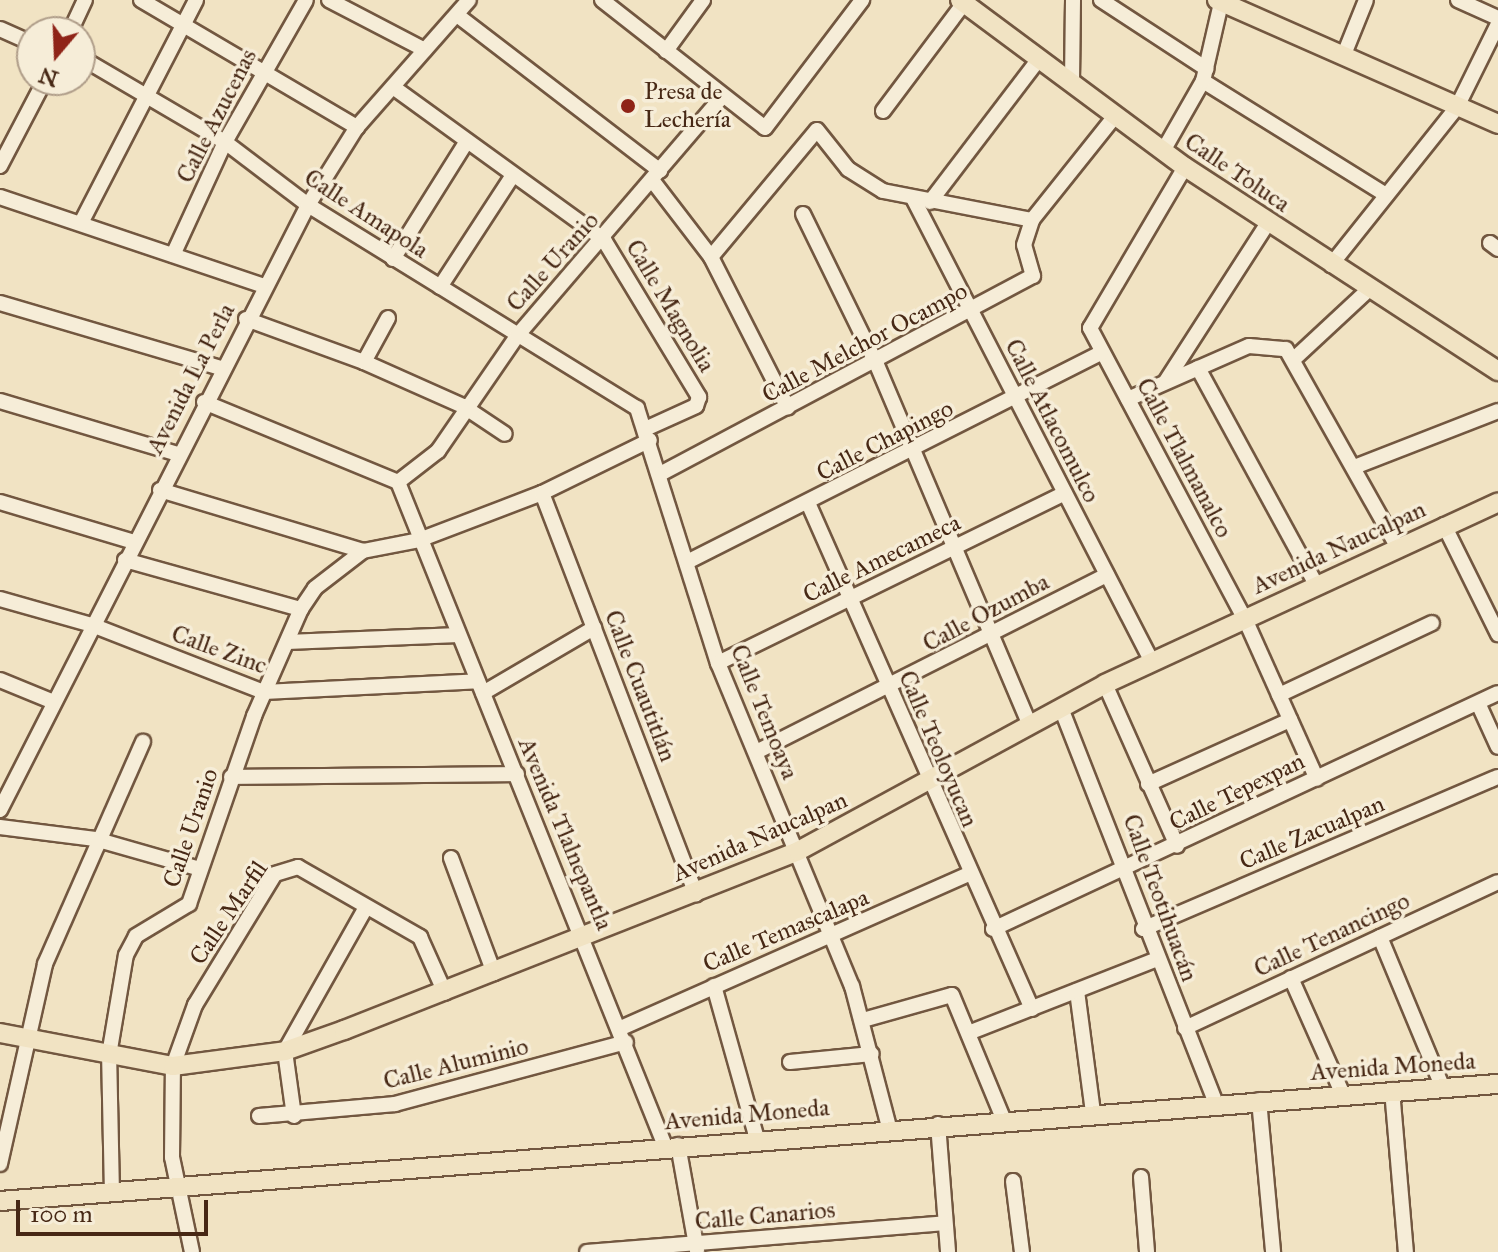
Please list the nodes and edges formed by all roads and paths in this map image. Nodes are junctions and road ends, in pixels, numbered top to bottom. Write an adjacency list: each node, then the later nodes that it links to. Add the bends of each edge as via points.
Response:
1 (141, 0): 19 (street)
2 (196, 0): 19 (street)
3 (306, 0): 25 (street, Calle Azucenas)
4 (329, 0): 15 (street)
5 (469, 0): 16 (street, Avenida La Perla)
6 (602, 0): 21 (street)
7 (703, 0): 21 (street)
8 (862, 0): 31 (street, via 765,128)
9 (1073, 0): 27 (street)
10 (1101, 0): 26 (street)
11 (1366, 0): 22 (street)
12 (1458, 0): 17 (street)
13 (1219, 1): 22 (main road); 26 (street)
14 (962, 2): 23 (main road, Calle Toluca); 33 (street)
15 (348, 4): 20 (street)
16 (457, 15): 20 (street, Avenida La Perla); 44 (street)
17 (1498, 18)
18 (1498, 24): 32 (street)
19 (184, 25): 25 (street); 29 (street)
20 (425, 50): 28 (street, Avenida La Perla)
21 (666, 51): 31 (street)
22 (1343, 57): 32 (main road)
23 (1039, 59): 27 (main road, Calle Toluca); 47 (street)
24 (96, 65): 29 (street, Calle Amapola)
25 (262, 73): 36 (street); 38 (street, Calle Azucenas)
26 (1205, 75): 40 (street); 45 (street)
27 (1072, 82): 34 (main road, Calle Toluca)
28 (393, 87): 36 (street, Avenida La Perla); 37 (street, Calle Magnolia)
29 (148, 93): 38 (street, Calle Amapola); 51 (street)
30 (35, 96): 39 (street)
31 (723, 96): 44 (street, Calle Uranio)
32 (1457, 107): 35 (main road); 45 (street)
33 (883, 111)
34 (1115, 116): 40 (main road, Calle Toluca); 50 (street)
35 (1498, 124)
36 (357, 127): 48 (street, Avenida La Perla)
37 (467, 141): 43 (street, Calle Magnolia); 56 (street)
38 (225, 142): 48 (street, Calle Amapola); 54 (street, Calle Azucenas)
39 (5, 145): 41 (street)
40 (1163, 151): 42 (main road, Calle Toluca)
41 (0, 166)
42 (1185, 167): 52 (main road, Calle Toluca); 66 (street, Calle Tlalmanalco, via 1093,319)
43 (513, 175): 53 (street, Calle Magnolia); 59 (street)
44 (656, 176): 53 (street, Calle Uranio); 55 (street)
45 (1386, 195): 57 (street)
46 (0, 197): 51 (street)
47 (922, 201): 50 (street); 55 (street, via 862,181 812,131); 62 (street, Calle Atlacomulco)
48 (308, 205): 56 (street, Calle Amapola); 58 (street, Avenida La Perla)
49 (803, 214): 69 (street)
50 (1032, 220): 62 (street, Calle Melchor Ocampo, via 1024,245 1036,272)
51 (81, 223): 54 (street)
52 (1268, 223): 57 (main road, Calle Toluca); 73 (street)
53 (604, 240): 65 (street, Calle Uranio); 83 (street, Calle Magnolia, via 699,397 696,406)
54 (173, 255): 58 (street)
55 (711, 257): 80 (street)
56 (393, 259): 59 (street, Calle Amapola)
57 (1331, 265): 60 (main road, Calle Toluca)
58 (262, 285): 64 (street, Avenida La Perla)
59 (440, 287): 65 (street, Calle Amapola)
60 (1368, 290): 67 (street); 72 (main road, Calle Toluca)
61 (0, 303): 70 (street)
62 (972, 312): 69 (street, Calle Melchor Ocampo); 74 (street, Calle Atlacomulco)
63 (388, 318): 68 (street)
64 (246, 319): 68 (street); 70 (street, Avenida La Perla)
65 (517, 336): 78 (street, Calle Amapola); 79 (street, Calle Uranio)
66 (1101, 353): 74 (street, Calle Chapingo); 75 (street, Calle Tlalmanalco)
67 (1296, 357): 71 (street, via 1263,343); 86 (street)
68 (364, 362): 79 (street)
69 (877, 365): 80 (street, Calle Melchor Ocampo); 84 (street)
70 (221, 368): 77 (street, Avenida La Perla)
71 (1198, 368): 73 (street); 104 (street)
72 (1498, 371)
73 (1166, 382): 75 (street)
74 (1016, 399): 84 (street, Calle Chapingo); 91 (street, Calle Atlacomulco)
75 (1128, 399): 108 (street, Calle Tlalmanalco)
76 (0, 401): 85 (street)
77 (204, 402): 85 (street, Avenida La Perla); 88 (street)
78 (632, 403): 83 (street, Calle Temoaya)
79 (463, 406): 82 (street); 88 (street, Calle Uranio, via 420,471)
80 (788, 408): 87 (street, Calle Melchor Ocampo)
81 (1498, 411): 86 (street)
82 (505, 434)
83 (648, 434): 87 (street, Calle Temoaya); 90 (street)
84 (914, 453): 94 (street, Calle Chapingo); 99 (street)
85 (178, 454): 89 (street, Avenida La Perla)
86 (1357, 466): 98 (street)
87 (662, 473): 102 (street, Calle Temoaya)
88 (398, 482): 96 (street)
89 (160, 490): 97 (street, Avenida La Perla); 100 (street)
90 (542, 493): 96 (street); 111 (street, Calle Cuautitlán)
91 (1065, 493): 99 (street, Calle Amecameca); 103 (street, Calle Atlacomulco)
92 (0, 502): 97 (street)
93 (1498, 502): 95 (main road, Avenida Naucalpan)
94 (809, 505): 102 (street, Calle Chapingo); 106 (street, Calle Teoloyucan)
95 (1444, 525): 98 (main road, Avenida Naucalpan); 112 (street)
96 (419, 540): 100 (street); 113 (street, Avenida Tlalnepantla)
97 (134, 542): 101 (street, Avenida La Perla)
98 (1397, 546): 104 (main road, Avenida Naucalpan)
99 (955, 548): 106 (street, Calle Amecameca); 114 (street)
100 (363, 551): 107 (street, Calle Uranio, via 315,588)
101 (125, 560): 107 (street); 110 (street, Avenida La Perla)
102 (687, 562): 117 (street, Calle Temoaya)
103 (1107, 575): 114 (street, Calle Ozumba); 116 (street, Calle Atlacomulco)
104 (1316, 584): 108 (main road, Avenida Naucalpan)
105 (0, 599): 110 (street, Calle Zinc)
106 (850, 600): 117 (street, Calle Amecameca); 121 (street, Calle Teoloyucan)
107 (301, 609): 115 (street, Calle Uranio)
108 (1245, 619): 116 (main road, Avenida Naucalpan); 124 (street, Calle Tlalmanalco)
109 (1432, 623): 124 (street)
110 (92, 625): 122 (street, Calle Zinc); 125 (street, Avenida La Perla)
111 (594, 628): 120 (street); 150 (street, Calle Cuautitlán)
112 (1498, 634)
113 (459, 635): 115 (street); 120 (street, Avenida Tlalnepantla)
114 (991, 635): 121 (street, Calle Ozumba); 129 (street)
115 (287, 642): 122 (street, Calle Uranio)
116 (1152, 662): 119 (main road, Avenida Naucalpan)
117 (718, 663): 132 (street, Calle Temoaya)
118 (0, 680): 125 (street)
119 (1105, 684): 127 (main road, Avenida Naucalpan); 138 (street)
120 (480, 687): 122 (street, Calle Zinc); 133 (street, Avenida Tlalnepantla)
121 (889, 690): 132 (street, Calle Ozumba); 137 (street, Calle Teoloyucan)
122 (264, 692): 134 (street, Calle Uranio)
123 (1498, 693): 126 (street, Calle Tepexpan)
124 (1279, 695): 128 (street, Calle Tlalmanalco)
125 (54, 702): 139 (street, Avenida La Perla)
126 (1478, 703): 131 (street); 136 (street, Calle Tepexpan)
127 (1061, 708): 129 (main road, Avenida Naucalpan); 147 (street, Calle Teotihuacán)
128 (1290, 720): 136 (street, Calle Tlalmanalco); 138 (street)
129 (1030, 725): 137 (main road, Avenida Naucalpan)
130 (143, 742): 142 (street)
131 (1498, 747)
132 (756, 752): 144 (street, Calle Temoaya)
133 (517, 774): 134 (street); 156 (street, Avenida Tlalnepantla)
134 (231, 777): 146 (street, Calle Uranio)
135 (1498, 777): 153 (street, Calle Zacualpan)
136 (1317, 779): 143 (street, Calle Tepexpan)
137 (930, 783): 144 (main road, Avenida Naucalpan); 148 (street, Calle Teoloyucan)
138 (1148, 784): 143 (street)
139 (6, 785): 140 (street, Avenida La Perla)
140 (0, 810)
141 (0, 827): 142 (street)
142 (95, 839): 146 (street); 169 (street, via 45,964)
143 (1177, 846): 147 (street, Calle Tepexpan)
144 (798, 851): 150 (main road, Avenida Naucalpan); 154 (street, Calle Temoaya)
145 (451, 858): 158 (street)
146 (200, 869): 173 (street, Calle Uranio, via 182,914 136,936 126,955)
147 (1126, 869): 152 (street, Calle Tepexpan); 153 (street, Calle Teotihuacán)
148 (968, 874): 152 (street, Calle Teoloyucan); 154 (street, Calle Temascalapa)
149 (1498, 882): 155 (street, Calle Tenancingo)
150 (696, 894): 156 (main road, Avenida Naucalpan)
151 (366, 907): 162 (street, Calle Marfil, via 420,937); 171 (street); 175 (street, Calle Marfil, via 298,867 275,874 195,1005)
152 (993, 929): 163 (street, Calle Teoloyucan)
153 (1143, 929): 157 (street, Calle Teotihuacán)
154 (831, 937): 160 (street, Calle Temascalapa); 164 (street, Calle Temoaya)
155 (1380, 937): 159 (street, Calle Tenancingo); 177 (street)
156 (585, 938): 158 (main road, Avenida Naucalpan); 165 (street, Avenida Tlalnepantla)
157 (1157, 959): 161 (street); 166 (street, Calle Teotihuacán)
158 (494, 973): 162 (main road, Avenida Naucalpan)
159 (1291, 978): 166 (street, Calle Tenancingo); 179 (street)
160 (714, 986): 165 (street, Calle Temascalapa); 188 (street)
161 (1077, 991): 163 (street); 182 (street)
162 (445, 993): 171 (main road, Avenida Naucalpan)
163 (1032, 1009): 167 (street)
164 (863, 1020): 167 (street, via 952,995); 172 (street, Calle Temoaya)
165 (621, 1028): 170 (street, Avenida Tlalnepantla)
166 (1185, 1028): 181 (street, Calle Teotihuacán)
167 (971, 1032): 185 (street)
168 (0, 1033): 169 (main road, Avenida Naucalpan)
169 (26, 1038): 173 (main road, Avenida Naucalpan); 190 (street)
170 (626, 1042): 184 (street, Calle Aluminio, via 395,1104); 189 (street, Avenida Tlalnepantla)
171 (285, 1051): 175 (main road, Avenida Naucalpan); 184 (street)
172 (872, 1054): 174 (street); 187 (street, Calle Temoaya)
173 (109, 1055): 175 (main road, Avenida Naucalpan); 194 (street, Calle Uranio)
174 (790, 1062)
175 (173, 1066): 193 (street, Calle Marfil)
176 (1498, 1084): 177 (main road, Avenida Moneda)
177 (1443, 1088): 178 (main road, Avenida Moneda)
178 (1392, 1090): 179 (main road, Avenida Moneda); 204 (street)
179 (1343, 1095): 180 (main road, Avenida Moneda)
180 (1259, 1100): 181 (main road, Avenida Moneda); 203 (street)
181 (1216, 1103): 182 (main road, Avenida Moneda)
182 (1093, 1112): 185 (main road, Avenida Moneda)
183 (259, 1116): 184 (street, Calle Aluminio)
184 (294, 1116)
185 (1003, 1118): 186 (main road, Avenida Moneda)
186 (938, 1124): 187 (main road, Avenida Moneda); 196 (street)
187 (889, 1127): 188 (main road, Avenida Moneda)
188 (757, 1139): 189 (main road, Avenida Moneda)
189 (672, 1146): 193 (main road, Avenida Moneda); 197 (street, Avenida Tlalnepantla)
190 (0, 1164)
191 (1141, 1177): 202 (street)
192 (1013, 1181): 201 (street)
193 (178, 1190): 194 (main road, Avenida Moneda); 198 (street, Calle Marfil)
194 (112, 1194): 195 (main road, Avenida Moneda)
195 (0, 1201)
196 (945, 1223): 197 (street, Calle Canarios); 200 (street)
197 (696, 1248): 199 (street, Calle Canarios)
198 (192, 1252)
199 (587, 1252)
200 (948, 1252)
201 (1022, 1252)
202 (1147, 1252)
203 (1273, 1252)
204 (1406, 1252)

